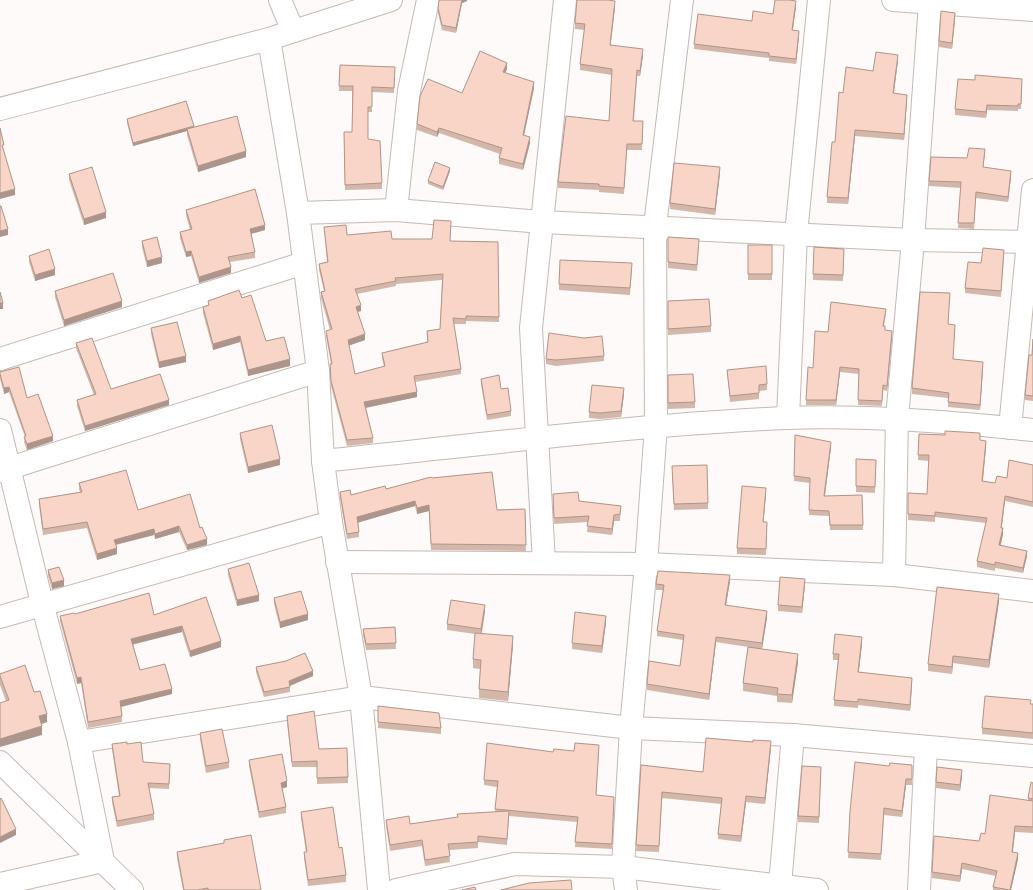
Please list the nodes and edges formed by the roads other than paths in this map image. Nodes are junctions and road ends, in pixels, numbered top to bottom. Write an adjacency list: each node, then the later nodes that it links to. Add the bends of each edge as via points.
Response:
1 (280, 0): 10 (street)
2 (391, 0): 10 (street)
3 (428, 0): 14 (street, via 409,91)
4 (565, 0): 16 (street)
5 (682, 0): 17 (street)
6 (819, 0): 18 (street)
7 (893, 0): 8 (street)
8 (930, 2): 9 (street); 19 (street)
9 (1033, 10)
10 (293, 31): 11 (street)
11 (269, 40): 12 (street); 15 (street)
12 (0, 109)
13 (1033, 190): 20 (street)
14 (396, 210): 15 (street); 16 (street)
15 (298, 213): 21 (street)
16 (542, 222): 17 (street); 30 (street, via 532,328)
17 (655, 226): 18 (street); 26 (street)
18 (796, 234): 19 (street); 24 (street)
19 (913, 240): 20 (street); 25 (street)
20 (1030, 242): 27 (street)
21 (304, 263): 22 (street); 23 (street)
22 (0, 359)
23 (318, 371): 31 (street); 32 (street)
24 (788, 418): 25 (street); 26 (street)
25 (897, 418): 27 (street); 37 (street)
26 (656, 426): 30 (street); 36 (street)
27 (1010, 428): 29 (street)
28 (0, 430): 32 (street)
29 (1033, 430)
30 (536, 439): 31 (street); 35 (street)
31 (323, 461): 33 (street)
32 (5, 469): 39 (street)
33 (331, 522): 34 (street); 39 (street)
34 (337, 562): 35 (street); 41 (street)
35 (544, 563): 36 (street)
36 (646, 564): 37 (street); 42 (street)
37 (894, 575): 38 (street)
38 (1033, 591)
39 (42, 604): 40 (street); 44 (street)
40 (0, 617)
41 (361, 697): 42 (street); 44 (street); 53 (street)
42 (631, 728): 43 (street); 49 (street)
43 (793, 735): 45 (street); 51 (street)
44 (79, 742): 48 (street)
45 (926, 746): 46 (street); 57 (street)
46 (1033, 756)
47 (0, 762): 48 (street)
48 (102, 861): 50 (street); 52 (street)
49 (623, 867): 51 (street); 54 (street, via 515,864); 55 (street)
50 (0, 884)
51 (780, 885): 56 (street)
52 (132, 890)
53 (378, 890)
54 (396, 890)
55 (626, 890)
56 (817, 890)
57 (919, 890)

